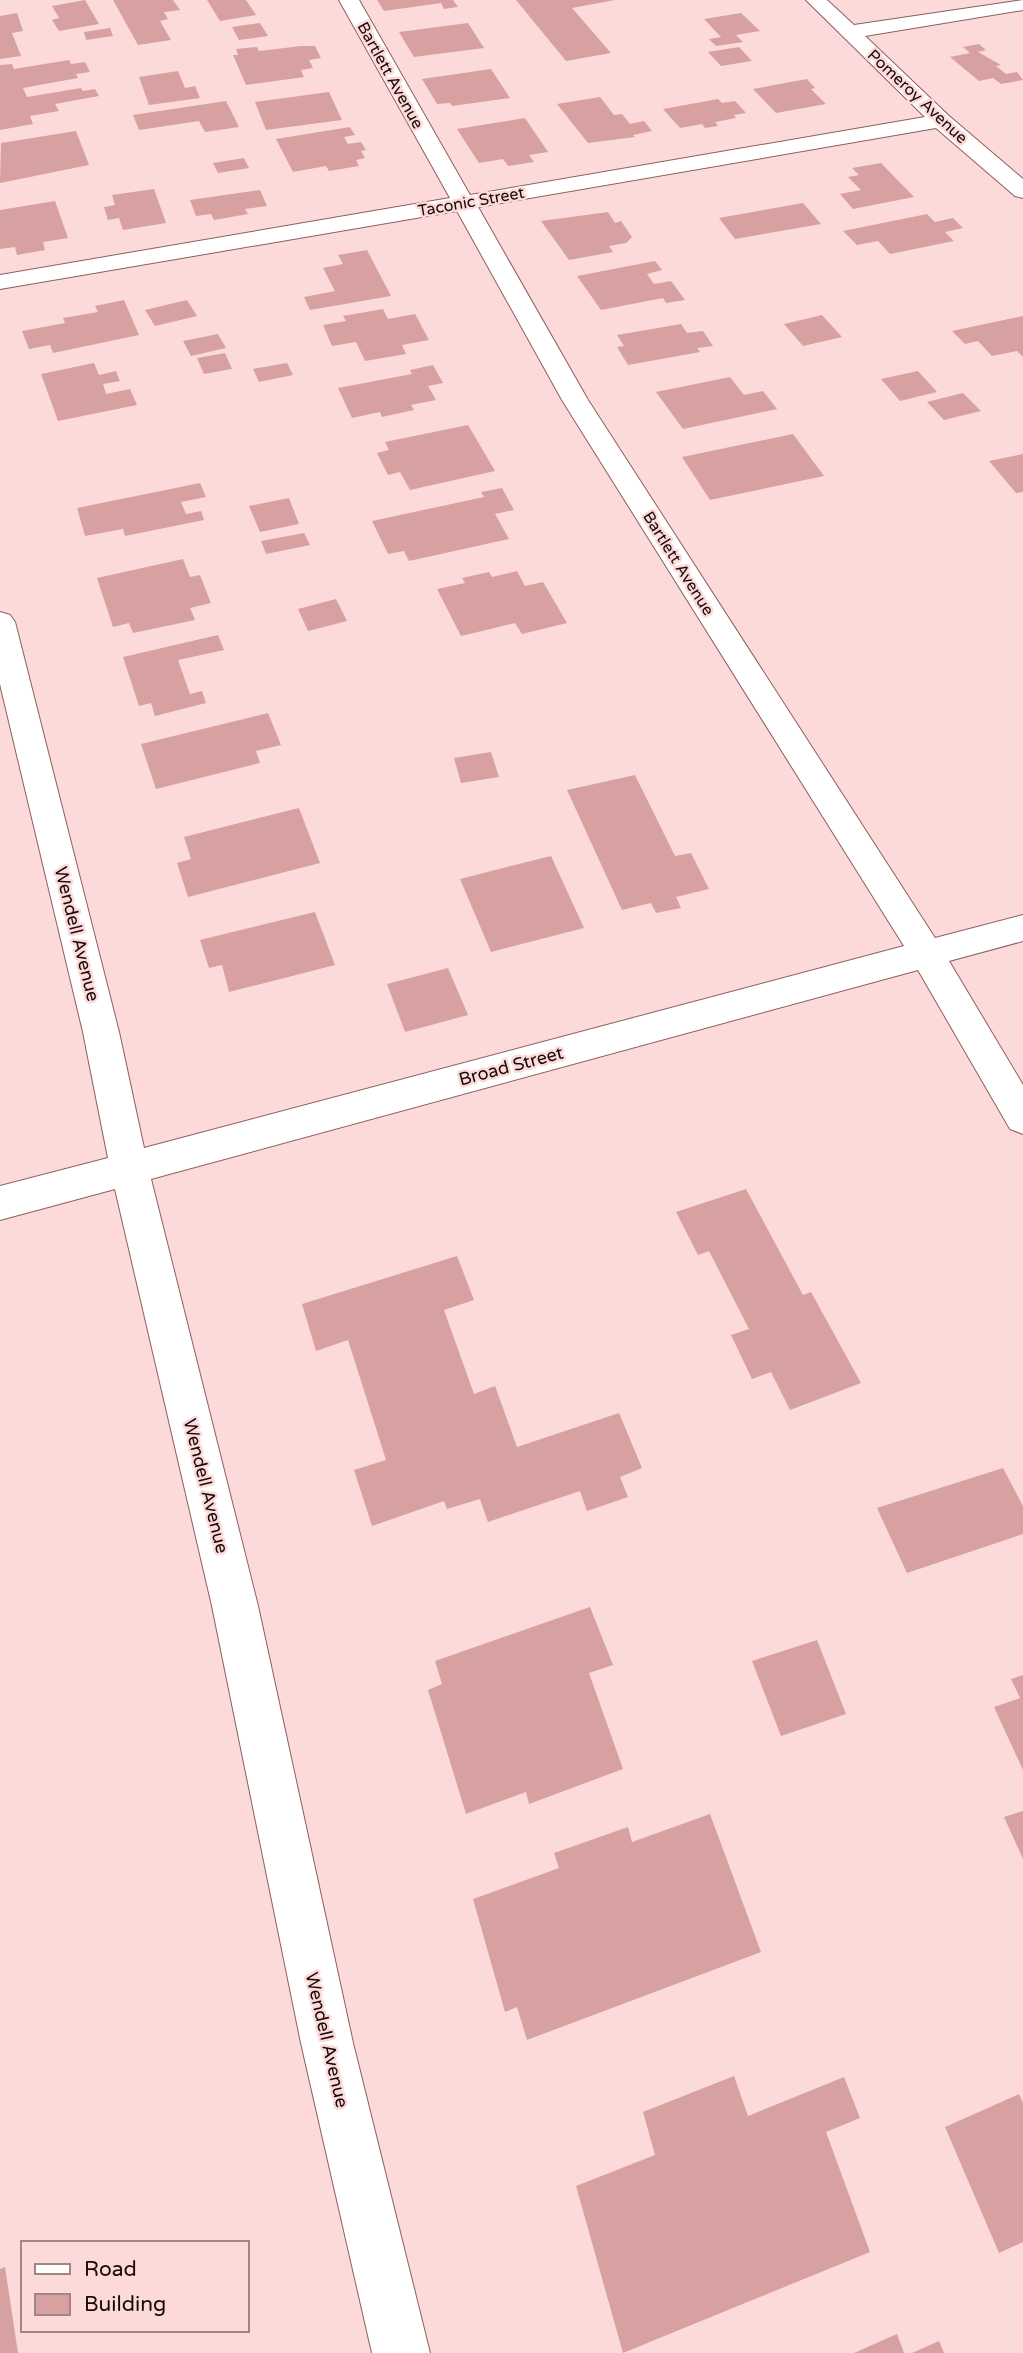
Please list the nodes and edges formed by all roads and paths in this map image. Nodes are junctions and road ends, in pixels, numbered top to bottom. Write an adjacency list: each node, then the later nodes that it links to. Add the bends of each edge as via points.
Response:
1 (349, 0): 7 (street, Bartlett Avenue)
2 (816, 0): 4 (street, Pomeroy Avenue)
3 (1023, 4): 4 (street)
4 (851, 32): 5 (street, Pomeroy Avenue)
5 (941, 121): 6 (street, Pomeroy Avenue); 7 (street, Taconic Street)
6 (1023, 191)
7 (462, 203): 8 (street, Taconic Street); 11 (street, Bartlett Avenue, via 575,400)
8 (0, 282)
9 (0, 622): 13 (street, Wendell Avenue, via 101,1032)
10 (1023, 929): 11 (street, Broad Street)
11 (927, 954): 12 (street, Bartlett Avenue); 13 (street, Broad Street)
12 (1023, 1118)
13 (129, 1168): 14 (street, Broad Street); 15 (street, Wendell Avenue, via 235,1606 327,2043)
14 (0, 1203)
15 (401, 2353)

